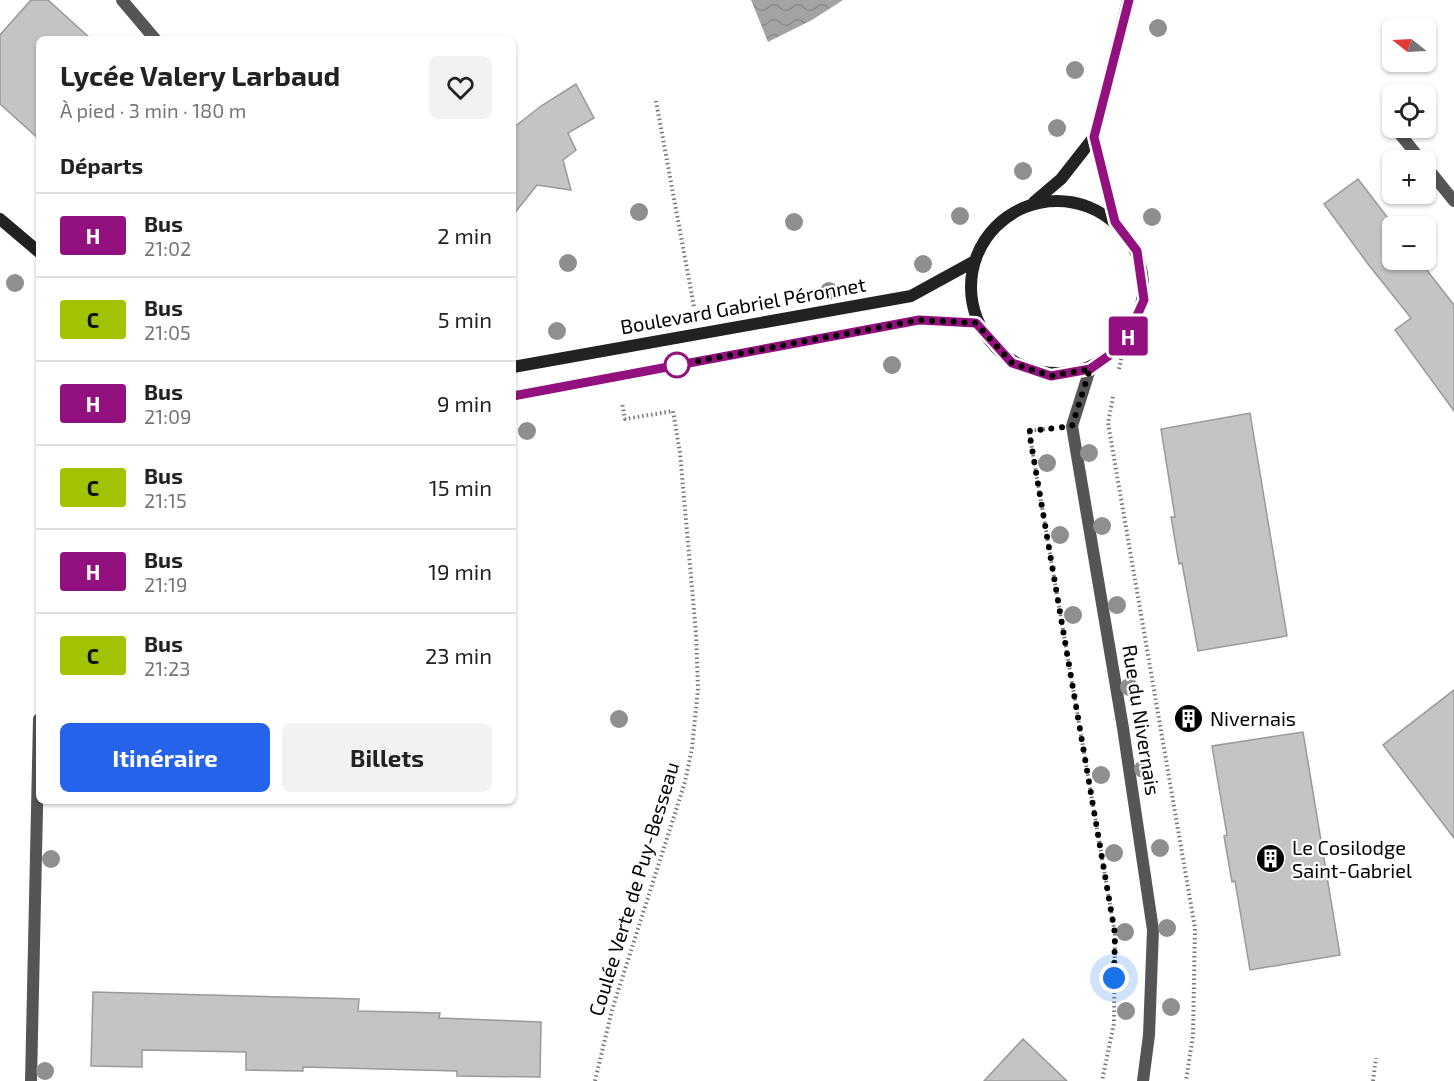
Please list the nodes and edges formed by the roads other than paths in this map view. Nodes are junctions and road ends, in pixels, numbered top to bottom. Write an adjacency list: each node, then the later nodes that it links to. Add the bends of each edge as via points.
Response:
1 (122, 0): 3 (street)
2 (1128, 0): 4 (main road)
3 (152, 36)
4 (1094, 137): 9 (main road, via 1061,178); 11 (main road)
5 (1403, 138): 6 (street)
6 (1413, 150)
7 (1436, 179): 8 (street)
8 (1454, 201)
9 (1034, 202): 11 (main road, via 1063,199 1091,206); 13 (main road, via 996,224)
10 (0, 219): 12 (main road)
11 (1115, 222): 16 (main road, via 1137,251 1144,300 1124,345)
12 (36, 249)
13 (973, 262): 14 (main road, via 969,293); 15 (main road, Boulevard Gabriel Péronnet, via 910,296)
14 (976, 323): 16 (main road, via 1012,363 1051,376); 17 (main road, via 919,320)
15 (516, 366)
16 (1090, 369): 20 (street, Rue du Nivernais, via 1072,426 1153,930)
17 (516, 395)
18 (37, 804): 19 (street)
19 (31, 1081)
20 (1143, 1081)

